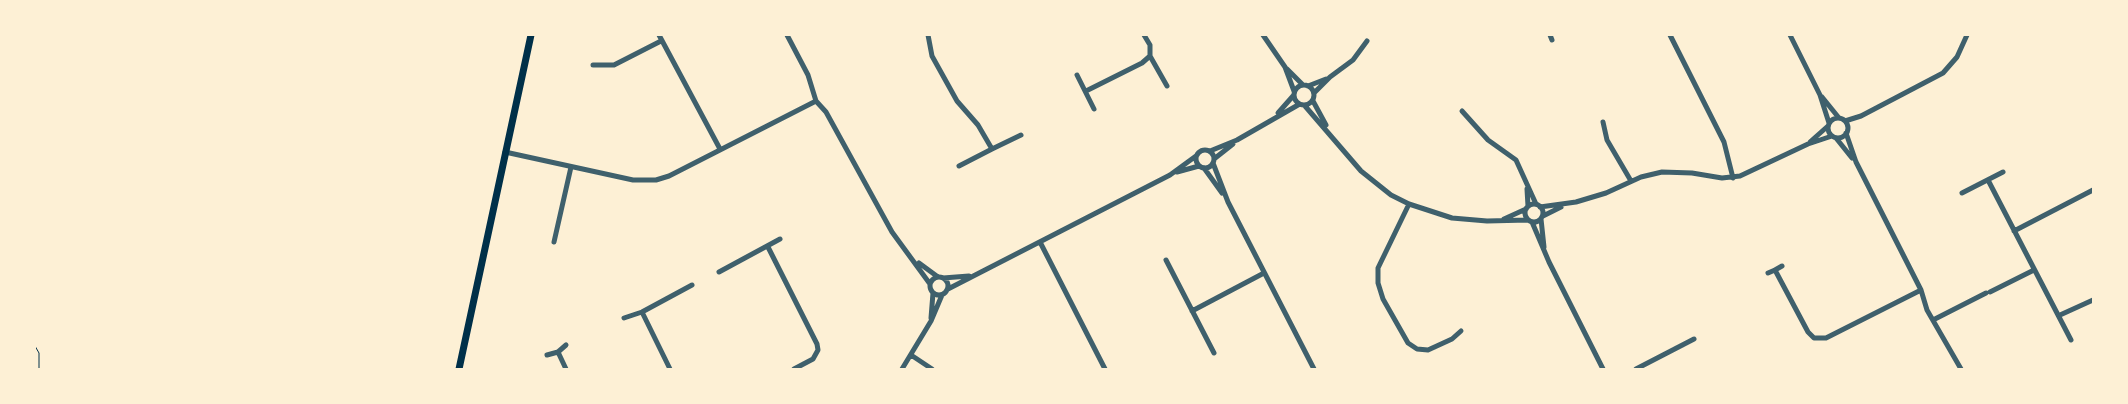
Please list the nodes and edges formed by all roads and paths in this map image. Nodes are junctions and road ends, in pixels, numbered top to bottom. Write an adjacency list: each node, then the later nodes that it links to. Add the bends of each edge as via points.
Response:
1 (531, 35): 44 (main road)
2 (659, 35): 11 (street)
3 (787, 35): 25 (street, via 808,75)
4 (928, 35): 42 (street, via 930,50 956,101 978,125)
5 (1144, 35): 13 (street, via 1150,45)
6 (1263, 35): 15 (street)
7 (1670, 35): 53 (street, via 1724,142)
8 (1790, 35): 23 (street)
9 (1959, 36): 10 (street)
10 (1966, 37): 30 (street, via 1947,70)
11 (661, 41): 14 (street, via 614,65); 41 (street)
12 (1367, 41): 17 (street, via 1352,60)
13 (1150, 56): 19 (street); 20 (street)
14 (594, 65)
15 (1285, 67): 18 (street); 21 (street)
16 (1077, 75): 20 (street)
17 (1330, 76): 18 (street); 22 (street)
18 (1305, 85): 21 (street); 22 (street)
19 (1167, 86)
20 (1086, 91): 28 (street)
21 (1294, 93): 26 (street); 31 (street)
22 (1314, 93): 24 (street)
23 (1820, 95): 32 (street); 34 (street)
24 (1313, 100): 27 (street); 36 (street)
25 (816, 101): 41 (street); 73 (street, via 826,112 892,232)
26 (1298, 105): 27 (street); 31 (street)
27 (1306, 106): 36 (street)
28 (1094, 109)
29 (1462, 111): 56 (street, via 1488,140 1516,160)
30 (1861, 116): 32 (street); 35 (street)
31 (1272, 119): 39 (street)
32 (1842, 119): 34 (street); 35 (street)
33 (1603, 122): 55 (street, via 1606,140)
34 (1829, 124): 38 (street); 40 (street)
35 (1847, 130): 38 (street); 47 (street)
36 (1330, 132): 60 (street, via 1361,171 1384,190)
37 (1021, 135): 42 (street)
38 (1834, 137): 40 (street); 47 (street)
39 (1237, 140): 43 (street); 46 (street)
40 (1808, 144): 53 (street)
41 (720, 149): 49 (street, via 668,176 650,181)
42 (992, 149): 48 (street)
43 (1210, 151): 45 (street, via 1202,150); 46 (street)
44 (505, 152): 49 (street); 106 (main road)
45 (1196, 156): 50 (street); 52 (street)
46 (1213, 161): 50 (street); 59 (street)
47 (1856, 162): 86 (street)
48 (959, 166)
49 (571, 167): 69 (street)
50 (1202, 167): 52 (street); 59 (street)
51 (2003, 172): 54 (street)
52 (1170, 175): 70 (street)
53 (1733, 178): 55 (street, via 1672,171)
54 (1988, 180): 58 (street); 67 (street)
55 (1630, 181): 61 (street, via 1606,193)
56 (1527, 186): 62 (street); 63 (street)
57 (2093, 190): 67 (street)
58 (1962, 193)
59 (1228, 202): 79 (street)
60 (1409, 204): 65 (street, via 1452,218); 96 (street, via 1378,268 1383,299 1408,343 1417,349 1428,350)
61 (1566, 204): 62 (street); 64 (street)
62 (1538, 206): 63 (street); 64 (street)
63 (1527, 208): 65 (street); 66 (street, via 1525,215)
64 (1542, 217): 66 (street); 72 (street)
65 (1501, 220): 66 (street)
66 (1530, 221): 72 (street)
67 (2014, 231): 77 (street)
68 (780, 239): 71 (street)
69 (554, 242)
70 (1040, 242): 81 (street); 112 (street)
71 (768, 247): 78 (street); 109 (street, via 817,344 818,350 813,359)
72 (1546, 255): 114 (street)
73 (914, 260): 82 (street); 83 (street)
74 (1166, 260): 90 (street)
75 (1782, 266): 76 (street)
76 (1775, 270): 80 (street); 86 (street, via 1814,338 1826,338)
77 (2034, 270): 92 (street, via 2054,310); 94 (street)
78 (719, 272)
79 (1264, 273): 90 (street); 113 (street)
80 (1768, 273)
81 (972, 276): 82 (street); 85 (street)
82 (940, 278): 83 (street); 85 (street, via 947,281)
83 (930, 284): 87 (street)
84 (692, 285): 91 (street)
85 (948, 289): 88 (street)
86 (1921, 290): 94 (street)
87 (933, 293): 88 (street); 95 (street)
88 (942, 295): 95 (street)
89 (2093, 300): 92 (street)
90 (1192, 310): 102 (street)
91 (642, 312): 93 (street); 108 (street)
92 (2060, 315): 98 (street)
93 (624, 318)
94 (1933, 320): 116 (street)
95 (931, 321): 104 (street)
96 (1461, 331)
97 (1694, 339): 115 (street)
98 (2071, 340)
99 (566, 345): 101 (street)
100 (35, 346): 105 (path, via 39,353)
101 (558, 352): 103 (street); 107 (street)
102 (1214, 353)
103 (547, 354)
104 (910, 355): 110 (street); 111 (street)
105 (39, 369)
106 (459, 369)
107 (566, 369)
108 (670, 369)
109 (794, 369)
110 (902, 369)
111 (932, 369)
112 (1105, 369)
113 (1314, 369)
114 (1603, 369)
115 (1636, 369)
116 (1961, 369)

